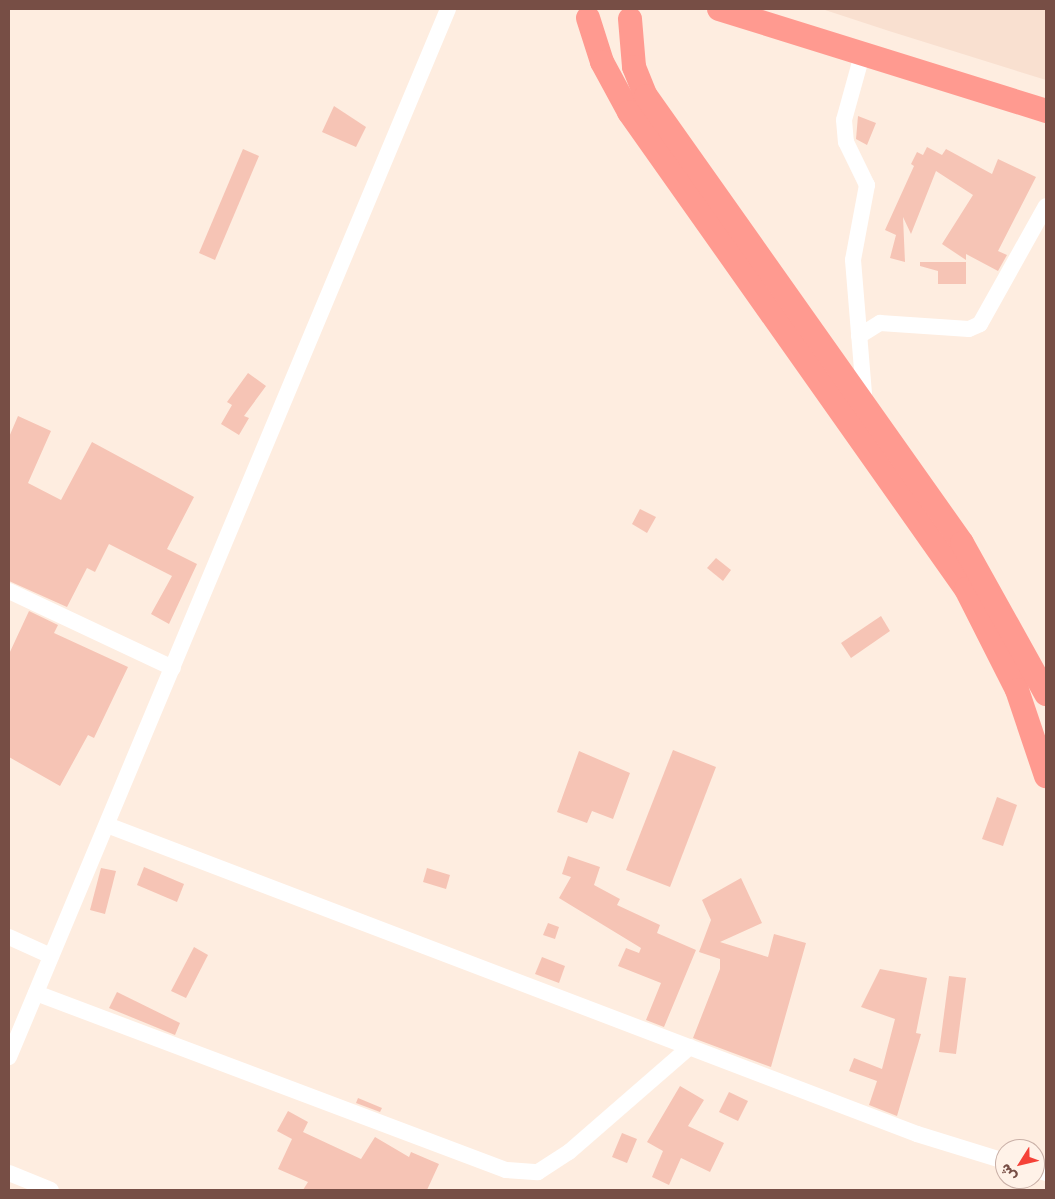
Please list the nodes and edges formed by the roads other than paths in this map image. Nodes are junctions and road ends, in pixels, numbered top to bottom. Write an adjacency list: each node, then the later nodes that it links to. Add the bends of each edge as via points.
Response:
1 (448, 9): 12 (street)
2 (719, 9): 5 (highway)
3 (585, 13): 4 (highway, via 614,26); 15 (highway, via 602,62 629,112 966,589 1017,690)
4 (634, 14): 9 (highway, via 634,67 646,96)
5 (862, 55): 6 (highway); 8 (street, via 844,120 846,142 867,185 853,260)
6 (1046, 111)
7 (1046, 206): 8 (street, via 980,324 969,329 880,323)
8 (859, 336): 9 (street)
9 (865, 407): 10 (highway)
10 (962, 543): 13 (highway, via 997,581); 14 (highway)
11 (9, 590): 12 (street)
12 (173, 668): 16 (street)
13 (1046, 669)
14 (1046, 694)
15 (1046, 776)
16 (106, 825): 18 (street); 20 (street)
17 (9, 937): 18 (street)
18 (51, 956): 19 (street)
19 (36, 993): 20 (street, via 506,1170 538,1172 569,1152); 21 (street)
20 (690, 1048): 22 (street, via 917,1134)
21 (9, 1057)
22 (995, 1158)
23 (9, 1173): 24 (street)
24 (51, 1190)

